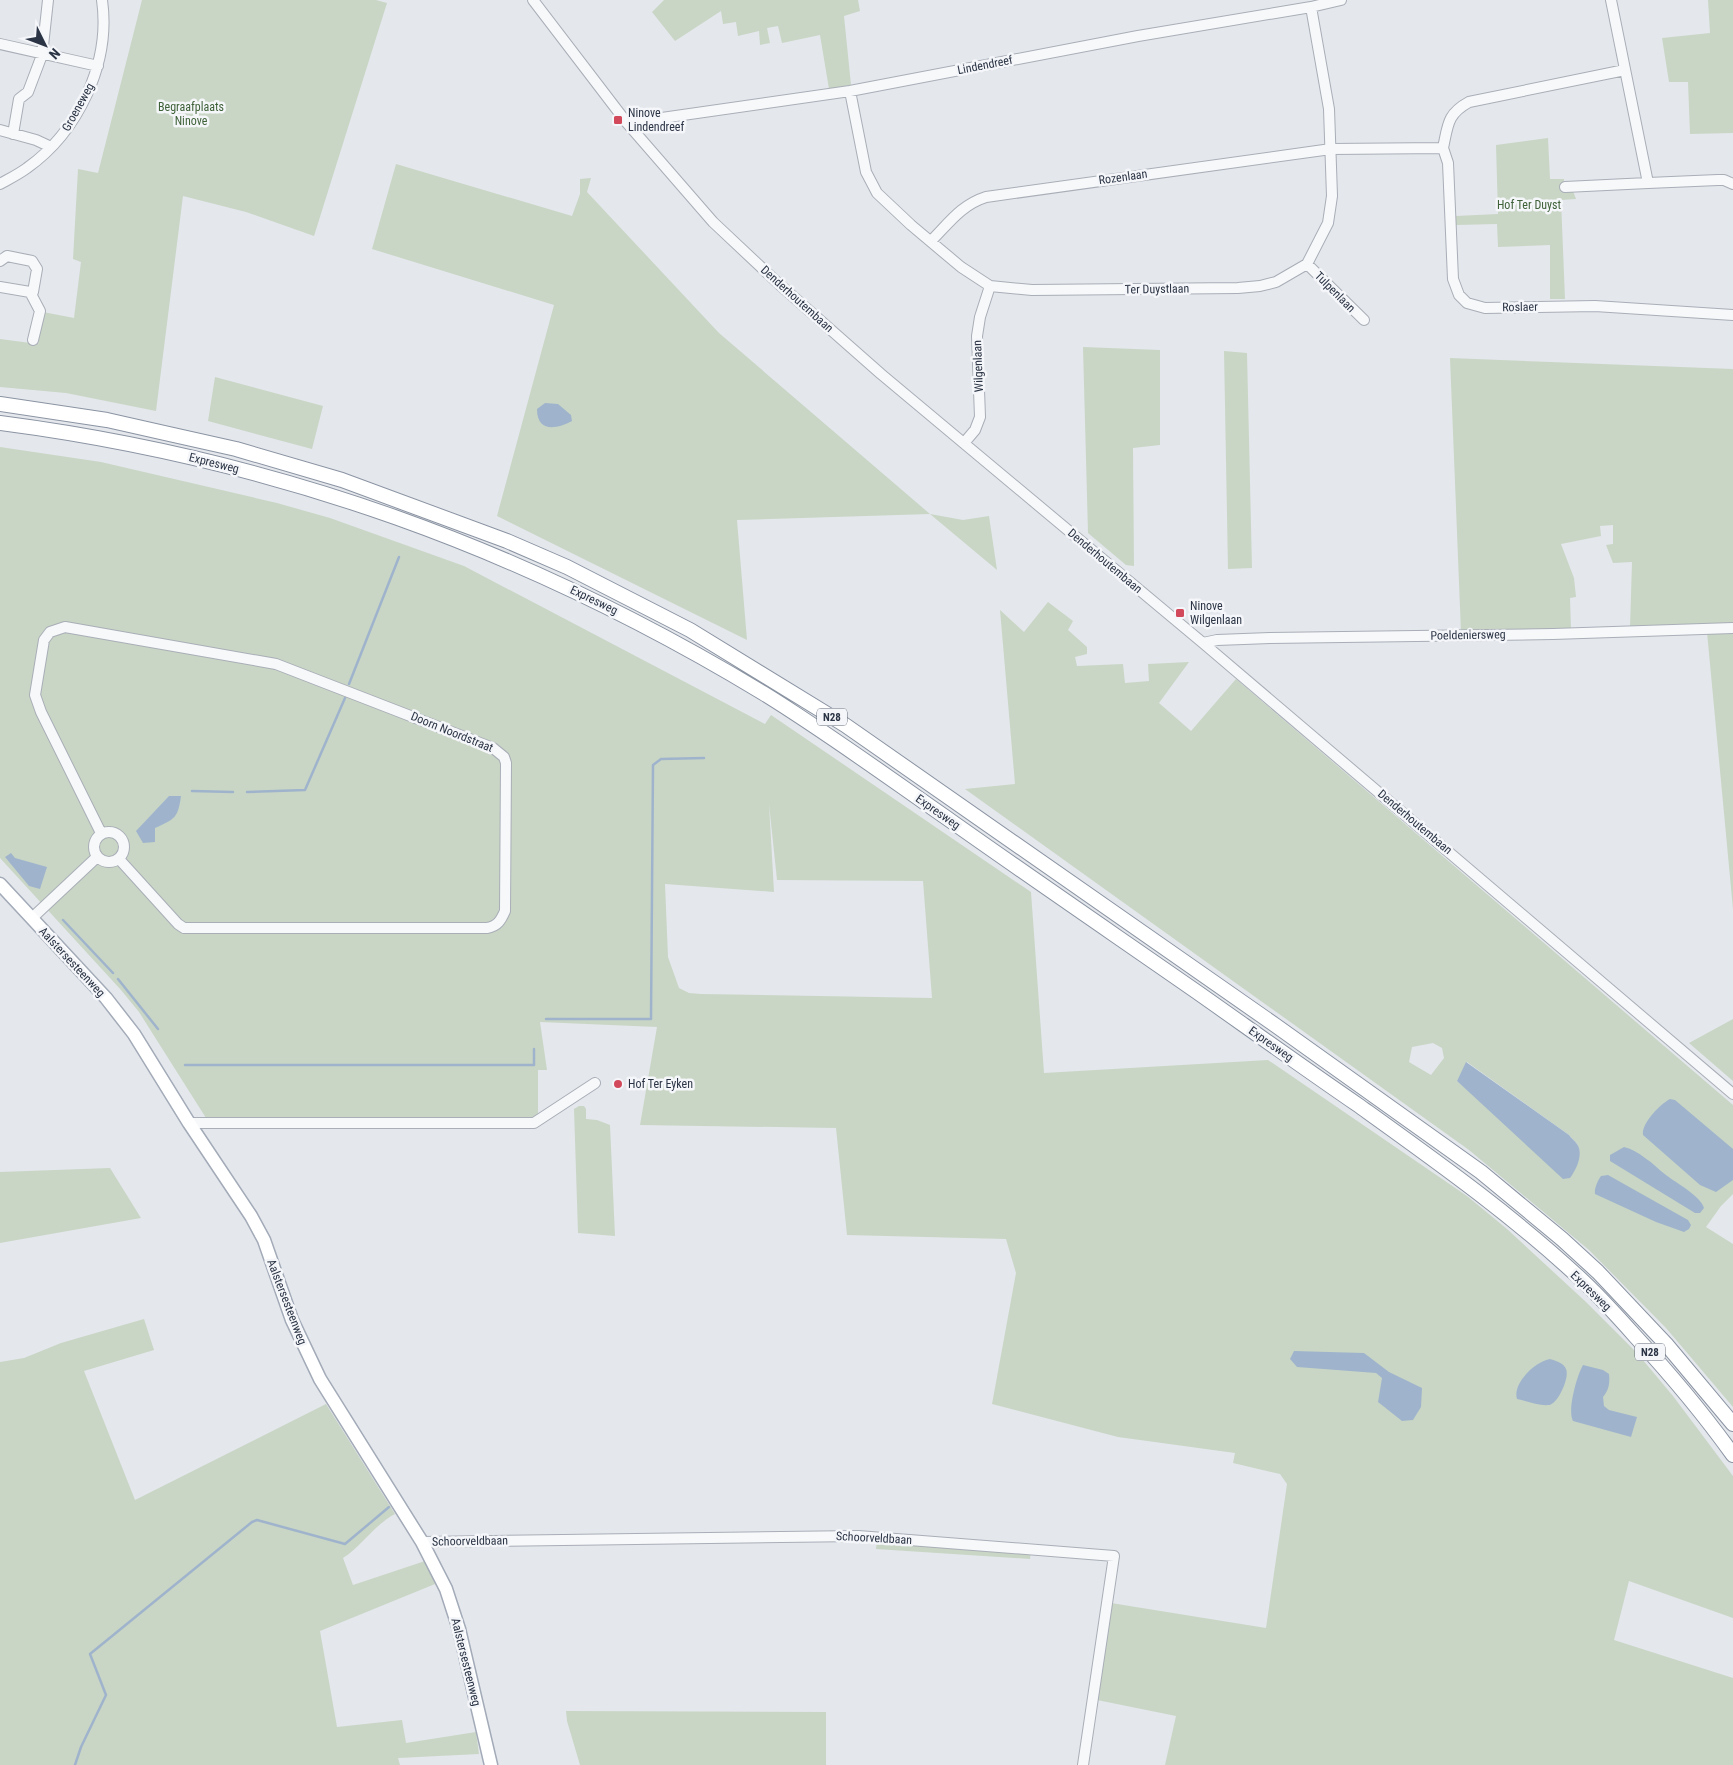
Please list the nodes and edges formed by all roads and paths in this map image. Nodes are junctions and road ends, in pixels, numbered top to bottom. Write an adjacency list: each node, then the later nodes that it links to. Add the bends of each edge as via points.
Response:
1 (48, 0): 8 (street)
2 (102, 0): 9 (street, Groeneweg, via 104,32)
3 (532, 0): 12 (street, Denderhoutembaan)
4 (1341, 0): 6 (street, Lindendreef)
5 (1611, 0): 10 (street)
6 (1311, 7): 11 (street, Lindendreef); 17 (street, via 1329,110)
7 (0, 44): 8 (street)
8 (42, 55): 9 (street); 14 (street, via 28,92 19,99)
9 (98, 66): 15 (street, Groeneweg, via 78,111)
10 (1625, 70): 16 (street, Roslaer, via 1469,102 1456,109 1449,122); 18 (street)
11 (850, 91): 12 (street, Lindendreef); 22 (street, Ter Duystlaan, via 870,182 884,202)
12 (627, 123): 33 (street, Denderhoutembaan, via 720,228 780,285)
13 (0, 130): 14 (street)
14 (13, 134): 15 (street)
15 (51, 147): 19 (street, Groeneweg, via 27,168)
16 (1443, 148): 17 (street); 28 (street, Roslaer, via 1448,163 1453,279 1459,295 1467,303 1485,308 1595,306)
17 (1331, 149): 22 (street, Rozenlaan, via 986,197 964,208); 24 (street, via 1332,196 1328,223)
18 (1648, 183): 20 (street, via 1718,180); 21 (street)
19 (0, 184)
20 (1733, 184)
21 (1565, 187)
22 (932, 241): 25 (street, Ter Duystlaan, via 960,267)
23 (0, 261): 27 (street, via 6,256 32,261 37,269 33,292)
24 (1307, 264): 25 (street, Ter Duystlaan, via 1276,282 1238,288 1032,290); 29 (street, Tulpenlaan)
25 (990, 286): 33 (street, Wilgenlaan, via 977,336 980,417 976,430)
26 (0, 287): 27 (street)
27 (30, 292): 30 (street, via 40,311)
28 (1733, 315)
29 (1364, 320)
30 (33, 340)
31 (0, 404): 44 (highway, Expresweg / N28, via 107,420 236,449 342,480 507,541 576,571 690,630 845,725 1481,1172 1598,1272 1666,1344)
32 (0, 423): 45 (highway, Expresweg / N28, via 164,450 338,496 501,557 563,585 674,642 765,695 838,742 1471,1186 1587,1285 1687,1395)
33 (964, 443): 35 (street, Denderhoutembaan)
34 (1733, 628): 35 (street, Poeldeniersweg, via 1262,638)
35 (1203, 643): 42 (street, Denderhoutembaan)
36 (101, 833): 37 (street, via 94,843); 38 (street, via 114,832 123,840 124,849); 38 (street, Doorn Noordstraat, via 34,695 44,640 50,632 65,627 276,664 493,748 506,763 505,911 500,921 488,928 184,928)
37 (97, 857): 38 (street, via 109,862); 40 (street)
38 (119, 859)
39 (0, 884): 40 (main road, Aalstersesteenweg)
40 (32, 918): 43 (main road, Aalstersesteenweg, via 106,998 134,1034)
41 (595, 1083): 43 (street, via 534,1123)
42 (1733, 1094)
43 (189, 1123): 46 (main road, Aalstersesteenweg, via 264,1240 292,1320 320,1379)
44 (1733, 1424)
45 (1733, 1456)
46 (422, 1542): 47 (main road, Aalstersesteenweg, via 446,1589 459,1629); 48 (street, Schoorveldbaan, via 858,1536 1114,1556)
47 (491, 1765)
48 (1083, 1765)

